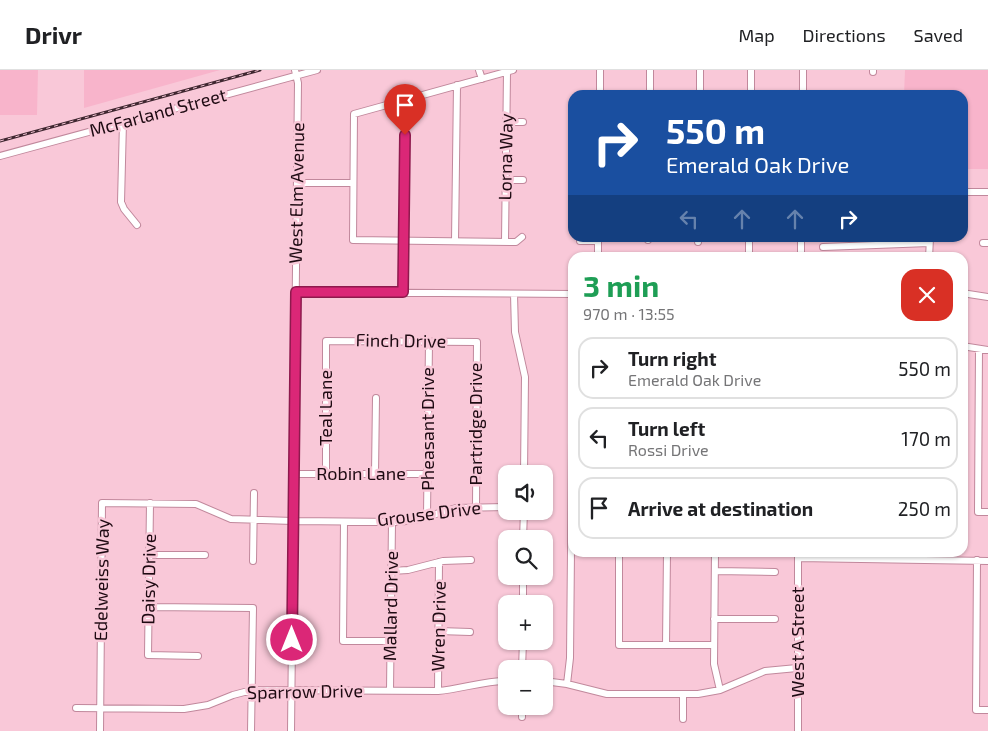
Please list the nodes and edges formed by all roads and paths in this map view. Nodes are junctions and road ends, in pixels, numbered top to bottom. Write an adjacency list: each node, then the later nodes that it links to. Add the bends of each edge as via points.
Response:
1 (317, 70): 9 (street, McFarland Street)
2 (479, 70): 10 (street)
3 (600, 70): 12 (street)
4 (650, 70): 13 (street)
5 (700, 70): 14 (street)
6 (751, 70): 15 (street)
7 (803, 70): 16 (street)
8 (510, 71): 10 (street); 19 (street, Lorna Way)
9 (297, 72): 18 (street, McFarland Street); 24 (street, West Elm Avenue)
10 (482, 79): 11 (street)
11 (457, 86): 17 (street); 31 (street)
12 (600, 90)
13 (650, 90)
14 (700, 90)
15 (751, 90)
16 (803, 90)
17 (405, 99): 25 (street, via 354,114); 30 (street)
18 (123, 122): 21 (street, McFarland Street); 28 (street, via 121,202)
19 (507, 122): 20 (street); 22 (street, Lorna Way)
20 (523, 122)
21 (0, 156)
22 (506, 180): 23 (street); 32 (street, Lorna Way)
23 (523, 180)
24 (297, 183): 25 (street); 35 (street, West Elm Avenue)
25 (353, 183): 30 (street, via 353,240)
26 (968, 192): 27 (street)
27 (988, 192)
28 (137, 225)
29 (522, 237): 32 (street, via 516,242)
30 (404, 240): 31 (street); 36 (street)
31 (455, 241): 32 (street)
32 (506, 242)
33 (895, 242): 34 (street)
34 (824, 246)
35 (296, 292): 36 (street); 50 (street, West Elm Avenue)
36 (403, 292): 37 (street)
37 (514, 294): 38 (street); 48 (street, via 515,332 524,377)
38 (568, 294)
39 (968, 294): 40 (street)
40 (988, 297)
41 (326, 340): 42 (street, Finch Drive); 51 (street, Teal Lane)
42 (429, 342): 43 (street, Finch Drive); 52 (street, Pheasant Drive)
43 (477, 342): 55 (street, Partridge Drive)
44 (968, 347): 45 (street)
45 (979, 350): 46 (street); 57 (street, via 978,512)
46 (988, 350)
47 (376, 398): 49 (street)
48 (524, 465)
49 (375, 473): 51 (street, Robin Lane); 52 (street, Robin Lane)
50 (295, 474): 51 (street, Robin Lane); 60 (street, West Elm Avenue)
51 (326, 474)
52 (428, 474): 58 (street, Pheasant Drive)
53 (254, 494): 59 (street)
54 (150, 503): 59 (street, Edelweiss Way, via 196,504 231,519); 63 (street, Daisy Drive); 99 (street, Edelweiss Way, via 102,502)
55 (476, 507): 56 (street, Grouse Drive); 58 (street, Grouse Drive, via 450,509)
56 (498, 507)
57 (988, 512)
58 (428, 516): 62 (street, Grouse Drive)
59 (254, 520): 60 (street, Edelweiss Way); 73 (street)
60 (292, 522): 61 (street, Grouse Drive); 93 (street, West Elm Avenue)
61 (344, 522): 62 (street, Grouse Drive); 84 (street, via 343,641)
62 (392, 522): 76 (street, Mallard Drive)
63 (149, 555): 64 (street); 79 (street, Daisy Drive)
64 (204, 555)
65 (571, 557): 91 (street)
66 (619, 557): 85 (street, via 618,645)
67 (667, 557): 85 (street)
68 (715, 557): 77 (street)
69 (798, 557): 88 (street, West A Street)
70 (906, 557): 72 (street)
71 (471, 560): 75 (street)
72 (977, 560): 74 (street); 100 (street, via 976,710)
73 (253, 561)
74 (988, 561)
75 (440, 562): 76 (street); 82 (street, Wren Drive)
76 (391, 571): 84 (street, Mallard Drive)
77 (715, 571): 78 (street); 80 (street)
78 (775, 572)
79 (149, 607): 87 (street, Daisy Drive, via 148,656); 92 (street, via 253,608)
80 (714, 619): 81 (street); 86 (street)
81 (775, 619)
82 (439, 631): 83 (street); 96 (street, Wren Drive)
83 (470, 632)
84 (390, 641): 94 (street, Mallard Drive)
85 (666, 645): 86 (street)
86 (714, 646): 95 (street, via 715,672)
87 (198, 656)
88 (797, 668): 95 (street, via 765,671); 105 (street, West A Street)
89 (498, 681): 96 (street, Sparrow Drive)
90 (553, 682): 91 (street)
91 (567, 684): 97 (street, via 607,694)
92 (252, 690): 93 (street, Sparrow Drive); 99 (street, Sparrow Drive, via 208,705 184,709); 103 (street)
93 (292, 690): 94 (street, Sparrow Drive); 104 (street, West Elm Avenue)
94 (390, 690): 96 (street, Sparrow Drive)
95 (720, 690): 97 (street)
96 (438, 691)
97 (684, 695): 101 (street)
98 (76, 708): 99 (street, Sparrow Drive)
99 (101, 708): 102 (street, Edelweiss Way)
100 (988, 710)
101 (683, 719)
102 (100, 731)
103 (252, 731)
104 (291, 731)
105 (798, 731)

